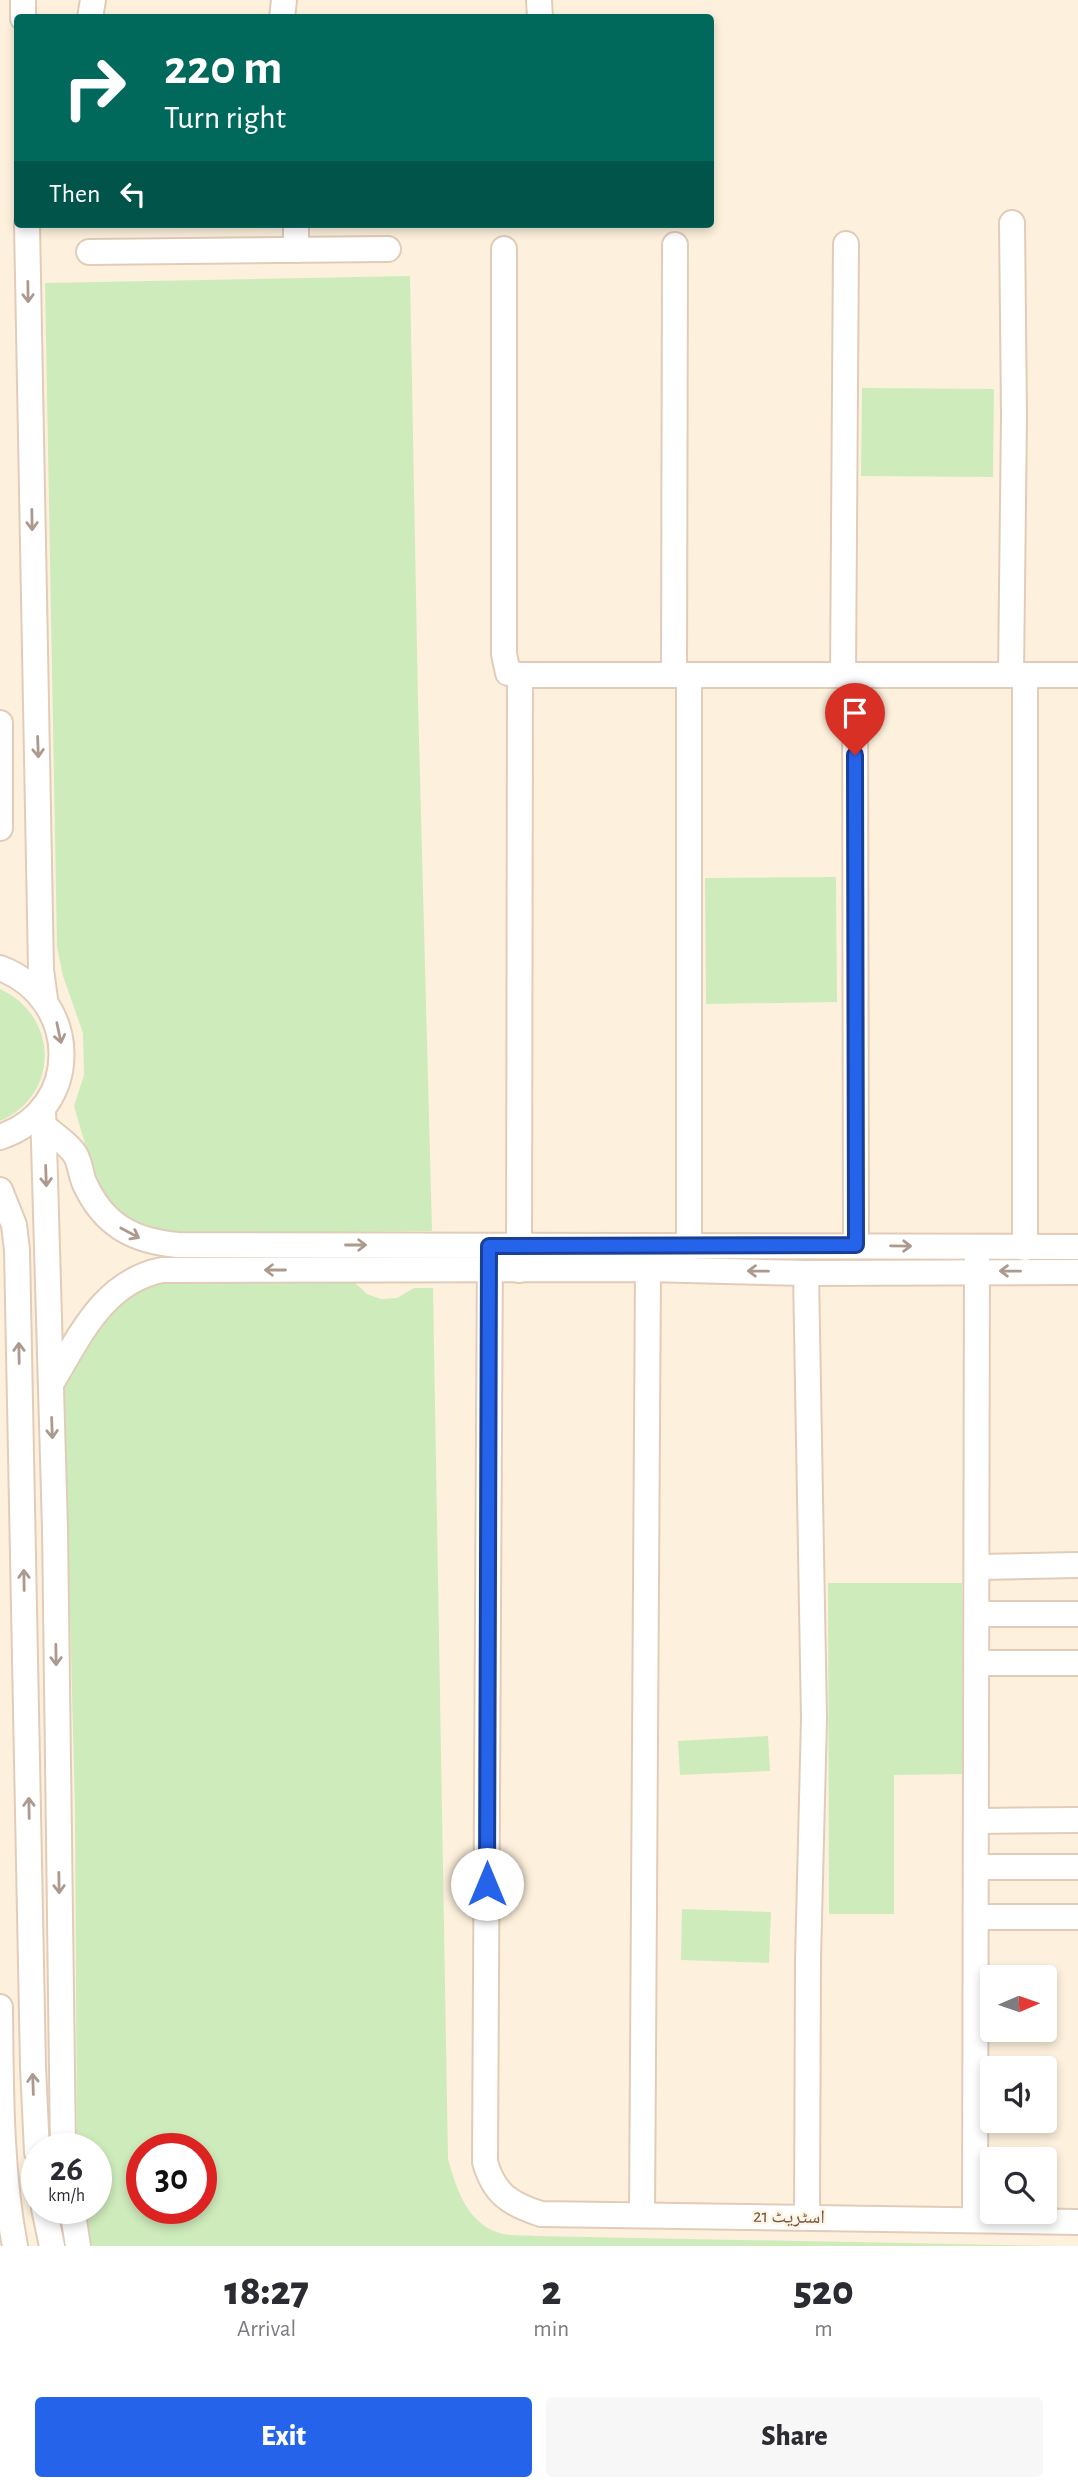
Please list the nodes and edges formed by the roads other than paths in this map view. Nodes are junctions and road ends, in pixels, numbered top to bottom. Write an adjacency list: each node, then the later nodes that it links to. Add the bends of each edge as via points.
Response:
1 (1013, 223): 12 (street)
2 (26, 228): 18 (street, one-way to 18)
3 (296, 228): 8 (street)
4 (846, 244): 14 (street)
5 (675, 245): 11 (street)
6 (388, 249): 8 (street)
7 (504, 249): 10 (street, via 504,654 508,673)
8 (296, 250): 9 (street)
9 (89, 252)
10 (520, 675): 11 (street); 27 (street)
11 (681, 675): 14 (street); 24 (street)
12 (1018, 675): 13 (street); 14 (street); 26 (street)
13 (1078, 675)
14 (849, 676): 22 (street)
15 (0, 723): 16 (street)
16 (0, 828)
17 (0, 968): 18 (street, via 31,984)
18 (45, 999): 19 (street, one-way to 19, via 56,1019 62,1054)
19 (44, 1117): 20 (street); 23 (street, one-way to 23, via 76,1155 84,1182 109,1220 155,1243); 33 (street, one-way to 33)
20 (0, 1137)
21 (0, 1190): 47 (street, one-way to 21, via 17,1250 15,1225)
22 (856, 1245): 24 (street); 28 (street, one-way to 28)
23 (489, 1246): 27 (street); 30 (street)
24 (689, 1247): 27 (street)
25 (1078, 1247): 26 (street)
26 (1026, 1248): 28 (street)
27 (518, 1258): 29 (street); 30 (street)
28 (977, 1259): 31 (street, one-way to 28); 32 (street); 35 (street)
29 (648, 1269): 32 (street, one-way to 29); 49 (street)
30 (490, 1270): 33 (street, one-way to 33, via 147,1273 109,1296); 49 (street, اسٹریٹ 21, via 485,2162 491,2181 522,2208 541,2214)
31 (1078, 1272)
32 (806, 1273): 50 (street, via 814,1719)
33 (51, 1384): 48 (street, one-way to 48)
34 (1078, 1565): 35 (street)
35 (977, 1566): 36 (street)
36 (977, 1614): 37 (street); 38 (street)
37 (1078, 1614)
38 (977, 1663): 39 (street); 41 (street)
39 (1078, 1663)
40 (1078, 1820): 41 (street)
41 (976, 1821): 42 (street)
42 (976, 1867): 43 (street); 44 (street)
43 (1078, 1867)
44 (976, 1917): 45 (street); 51 (street)
45 (1078, 1917)
46 (0, 2007): 55 (street, via 2,2126)
47 (36, 2133)
48 (62, 2133)
49 (642, 2214): 50 (street, اسٹریٹ 21)
50 (807, 2217): 51 (street, اسٹریٹ 21)
51 (975, 2220): 52 (street, اسٹریٹ 21)
52 (1078, 2222)
53 (47, 2224): 56 (street)
54 (75, 2224): 57 (street)
55 (15, 2246)
56 (52, 2246)
57 (78, 2246)

